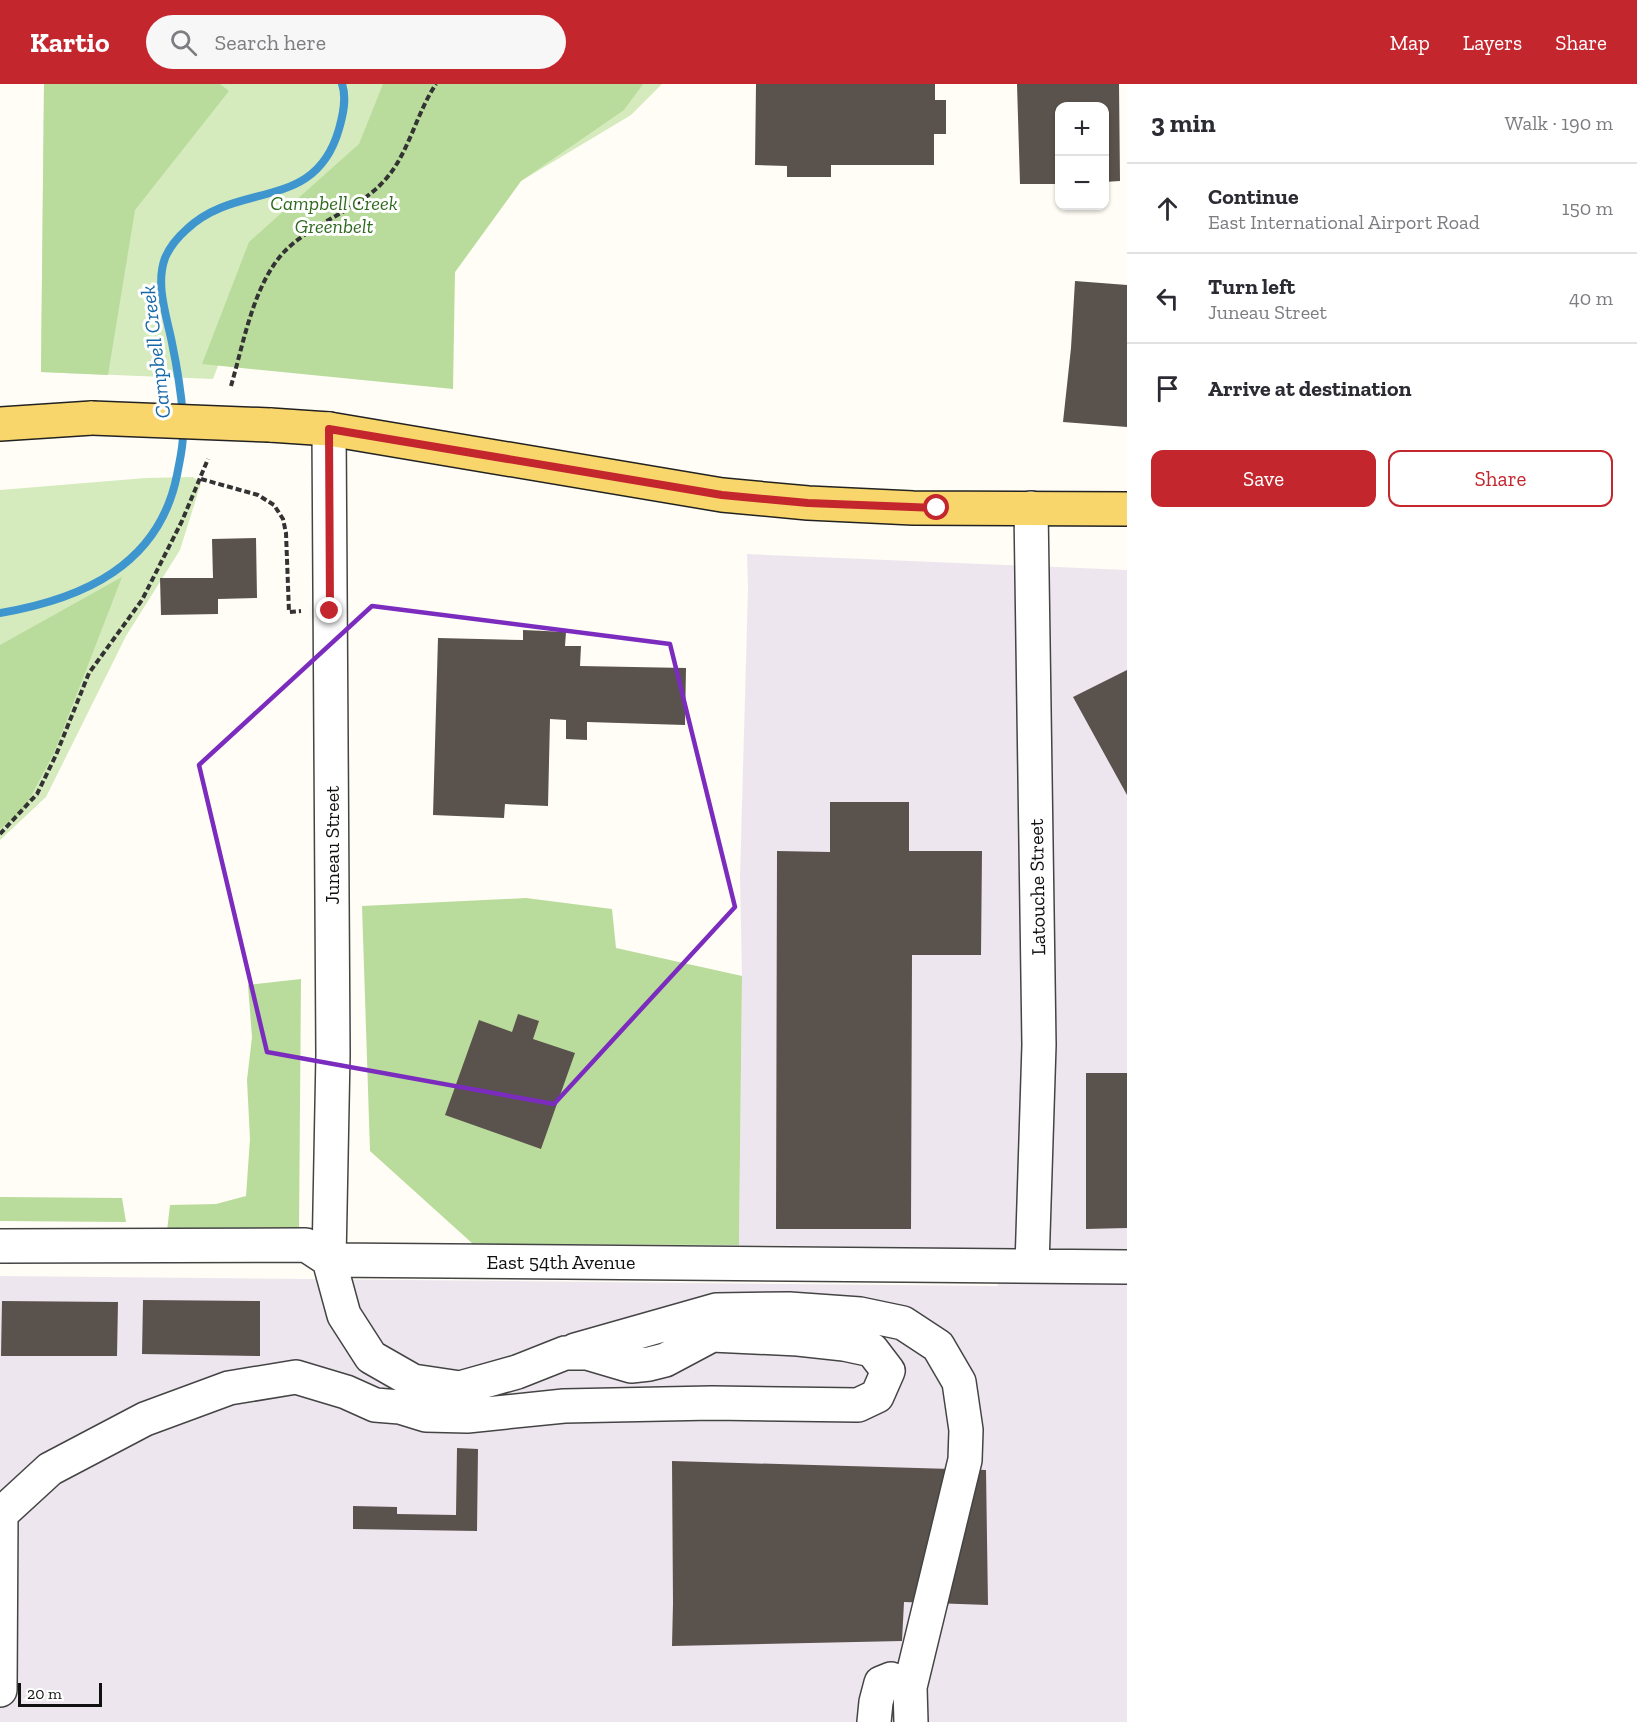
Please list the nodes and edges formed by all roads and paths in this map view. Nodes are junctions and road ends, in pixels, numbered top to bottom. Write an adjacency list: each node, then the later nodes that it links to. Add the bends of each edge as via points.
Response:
1 (436, 84): 2 (path, via 386,179 359,203 288,248 271,267 260,287)
2 (231, 386)
3 (0, 424): 4 (main road, bridge, via 92,418)
4 (329, 429): 7 (main road, via 722,495 913,508); 9 (street, Juneau Street)
5 (208, 459): 6 (path)
6 (201, 479): 9 (path, via 258,495 274,505 286,533 289,612); 10 (path, via 142,600 89,673 37,794)
7 (1031, 508): 8 (main road); 13 (street, Latouche Street, via 1040,1045)
8 (1127, 509)
9 (330, 611): 12 (street, Juneau Street, via 333,1054)
10 (0, 834)
11 (0, 1246): 12 (street, East 54th Avenue, via 306,1245)
12 (329, 1260): 13 (street, East 54th Avenue); 15 (street, Juneau Street, via 344,1315 371,1357 413,1381 460,1388)
13 (1032, 1266): 14 (street, East 54th Avenue)
14 (1127, 1267)
15 (565, 1353): 16 (street, Juneau Street, via 716,1311 789,1309 861,1314 903,1323 938,1346 959,1382 966,1430 965,1460); 17 (street, via 587,1353 631,1366 665,1360 712,1335 798,1339 872,1350 888,1371 877,1396 858,1405 564,1406 467,1416 426,1415 375,1405 296,1377 229,1388 145,1419 50,1469 1,1514)
16 (910, 1687): 18 (street, via 891,1679 881,1683); 19 (street, Juneau Street)
17 (0, 1690)
18 (874, 1722)
19 (911, 1722)

